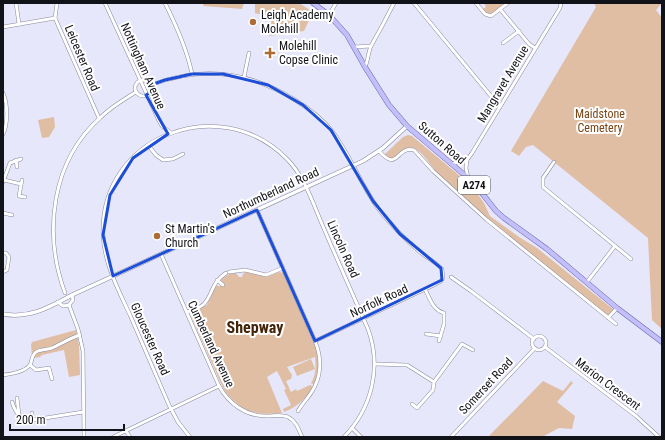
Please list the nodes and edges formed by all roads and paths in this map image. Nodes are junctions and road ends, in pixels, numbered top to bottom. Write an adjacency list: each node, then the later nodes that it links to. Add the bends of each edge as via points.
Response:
1 (16, 3): 15 (street)
2 (57, 3): 14 (street, Leicester Road)
3 (105, 3): 26 (street, Nottingham Avenue)
4 (164, 3): 24 (street, via 174,21)
5 (313, 3): 13 (main road, Sutton Road / A274)
6 (336, 3): 13 (street)
7 (394, 3): 19 (street)
8 (414, 3): 31 (street)
9 (476, 3): 12 (street, via 491,16)
10 (508, 3): 12 (street)
11 (561, 3): 21 (street, Mangravet Avenue)
12 (500, 9): 17 (street)
13 (329, 15): 20 (main road, Sutton Road / A274)
14 (55, 18): 15 (street); 32 (street, Leicester Road)
15 (19, 24): 16 (street)
16 (3, 27)
17 (519, 32): 18 (street); 21 (street)
18 (503, 43)
19 (372, 46): 20 (street); 23 (street)
20 (354, 47): 23 (main road, Sutton Road / A274)
21 (535, 48): 31 (street, Mangravet Avenue)
22 (249, 53): 25 (street)
23 (365, 67): 33 (main road, Sutton Road / A274)
24 (192, 74): 25 (street); 27 (street)
25 (244, 77): 44 (street, via 268,85 311,110 331,130)
26 (140, 81): 27 (street, via 146,81); 28 (street, via 136,86); 30 (street, Nottingham Avenue)
27 (151, 85): 30 (street, via 151,90)
28 (136, 92): 30 (street, via 140,96); 32 (street)
29 (3, 93): 35 (street, via 6,101 6,119)
30 (146, 95): 34 (street, Nottingham Avenue, via 158,121)
31 (500, 107): 41 (street, Mangravet Avenue)
32 (99, 118): 69 (street, via 74,151 57,190 53,246)
33 (406, 126): 37 (street, Northumberland Road); 43 (main road, Sutton Road / A274)
34 (171, 133): 36 (street, Gloucester Road); 50 (street, Lincoln Road, via 197,126 208,126 231,128 250,134 267,142 280,153 291,164)
35 (3, 134)
36 (148, 145): 38 (street, via 163,160 178,159); 63 (street, Gloucester Road, via 123,170 114,183 106,205 103,235 106,257)
37 (379, 151): 44 (street, Northumberland Road); 76 (street, Sutton Road, via 390,160 406,150 414,150 433,171 487,220)
38 (183, 154)
39 (21, 158): 40 (street)
40 (16, 160): 45 (street); 48 (street, via 10,162)
41 (467, 160): 43 (street); 46 (street)
42 (554, 162): 55 (street, via 543,178 543,187)
43 (451, 164): 46 (main road, Sutton Road / A274)
44 (353, 166): 50 (street, Northumberland Road); 68 (street, Norfolk Road, via 368,194 386,219 442,271 440,281)
45 (17, 167)
46 (468, 179): 66 (main road, Sutton Road / A274, via 504,218)
47 (22, 180): 49 (street)
48 (3, 181): 49 (street)
49 (21, 184): 51 (street, via 19,196)
50 (306, 187): 52 (street, Northumberland Road); 77 (street, Lincoln Road)
51 (25, 197)
52 (257, 210): 57 (street, Northumberland Road); 59 (street)
53 (3, 212): 54 (street)
54 (12, 215)
55 (615, 246): 58 (street); 66 (street)
56 (3, 253): 61 (street, via 9,257 7,270)
57 (161, 254): 63 (street, Northumberland Road); 74 (street, Cumberland Avenue)
58 (631, 259)
59 (283, 268): 60 (street, via 266,275); 83 (street)
60 (240, 270): 62 (street); 65 (street, via 228,273)
61 (3, 272)
62 (240, 275)
63 (113, 276): 70 (street, Northumberland Road); 100 (street, Gloucester Road)
64 (451, 277): 82 (street, Marion Crescent)
65 (217, 280): 67 (street); 74 (street, via 204,303)
66 (587, 282): 73 (main road, Sutton Road / A274)
67 (223, 285)
68 (425, 289): 77 (street, Norfolk Road); 81 (street, via 436,310 444,313)
69 (65, 293)
70 (72, 295): 71 (street, Northumberland Road); 72 (street, via 73,300)
71 (58, 302): 72 (street, via 63,306); 75 (street, Northumberland Road, via 38,312 23,315)
72 (69, 305): 80 (street)
73 (617, 308): 76 (street); 86 (main road, Sutton Road / A274)
74 (187, 312): 96 (street, Cumberland Avenue)
75 (3, 314)
76 (608, 318): 78 (street, Sutton Road)
77 (364, 319): 83 (street, Norfolk Road); 91 (street, Lincoln Road, via 373,343)
78 (616, 324)
79 (426, 334): 81 (street)
80 (80, 335): 92 (street, via 52,348 38,351); 102 (street, via 84,358)
81 (441, 336): 84 (street)
82 (534, 339): 88 (street, Marion Crescent, via 539,336 544,338); 89 (street, via 532,343)
83 (315, 341): 101 (street, via 320,361 318,377 314,389)
84 (439, 341)
85 (459, 341): 87 (street)
86 (662, 342)
87 (462, 344): 90 (street); 95 (street)
88 (545, 347): 89 (street, via 540,350); 116 (street, Marion Crescent, via 636,416)
89 (535, 348): 115 (street, Somerset Road)
90 (473, 350)
91 (375, 364): 95 (street, via 407,365); 106 (street, Lincoln Road, via 369,398)
92 (30, 365): 93 (street, via 23,370); 94 (street, via 36,370 49,368)
93 (3, 374)
94 (52, 379)
95 (434, 382): 99 (street, via 433,390 416,408)
96 (219, 386): 100 (street); 112 (street, Cumberland Avenue, via 230,401 246,412 291,419)
97 (16, 398): 104 (street)
98 (12, 402): 104 (street)
99 (412, 404)
100 (171, 409): 107 (street); 111 (street, Gloucester Road)
101 (298, 411)
102 (83, 412): 105 (street); 108 (street)
103 (32, 413): 105 (street)
104 (19, 415): 105 (street, via 26,420)
105 (33, 420)
106 (352, 428): 113 (street, Lincoln Road); 114 (street)
107 (126, 430): 109 (street); 110 (street)
108 (84, 437)
109 (112, 437)
110 (130, 437)
111 (190, 437)
112 (302, 437)
113 (344, 437)
114 (361, 437)
115 (450, 437)
116 (659, 437)

